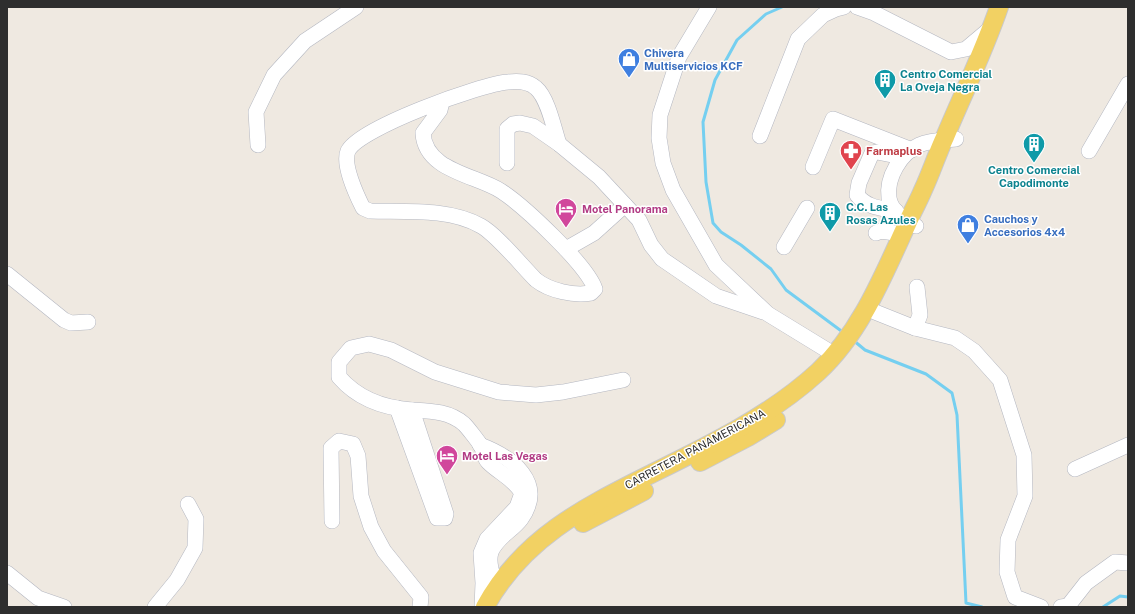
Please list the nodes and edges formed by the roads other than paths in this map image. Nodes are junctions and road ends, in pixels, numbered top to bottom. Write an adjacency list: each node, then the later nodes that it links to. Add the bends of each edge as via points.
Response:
1 (356, 7): 13 (street, via 305,41 274,75 256,112)
2 (709, 7): 27 (street, via 679,57 660,115 663,163 673,190 716,265)
3 (844, 7): 10 (street, via 823,15 798,39)
4 (857, 7): 7 (street, via 951,52 966,49)
5 (999, 7): 7 (main road, CARRETERA PANAMERICANA)
6 (1010, 7): 11 (main road, CARRETERA PANAMERICANA)
7 (991, 28): 11 (main road, CARRETERA PANAMERICANA)
8 (1128, 84): 14 (street)
9 (442, 102): 12 (street, via 488,85 528,83 537,89 545,101); 23 (street, via 440,110 423,133 428,151 461,174 500,190 517,201); 23 (street, via 386,123 355,142 348,151 346,163 363,208 370,212 434,213 466,219 482,226 545,287 591,293 595,289 592,280)
10 (760, 136)
11 (949, 140): 15 (street, via 920,144); 20 (main road, CARRETERA PANAMERICANA, via 933,195)
12 (558, 144): 16 (street, via 533,126 513,124 507,129); 18 (street, via 599,177)
13 (258, 145)
14 (1089, 150)
15 (907, 153): 17 (street, via 833,119); 20 (street, via 890,184 889,199); 20 (street, via 872,154 859,183 857,195 862,201)
16 (507, 163)
17 (813, 167)
18 (625, 205): 23 (street, via 594,233); 27 (street, via 639,220 651,245 662,259 716,296)
19 (807, 208): 22 (street)
20 (905, 223): 21 (street); 26 (main road, CARRETERA PANAMERICANA); 29 (main road, CARRETERA PANAMERICANA)
21 (876, 233)
22 (784, 247)
23 (566, 249)
24 (7, 274): 28 (street, via 64,320)
25 (917, 287): 30 (street, via 920,314)
26 (875, 312): 29 (main road, CARRETERA PANAMERICANA); 30 (street)
27 (768, 314): 31 (street)
28 (88, 322)
29 (861, 327): 31 (main road, CARRETERA PANAMERICANA)
30 (915, 328): 48 (street, via 955,338 974,351 1000,380 1024,454 1025,496 1008,540 1007,572 1015,597)
31 (843, 351): 41 (main road, CARRETERA PANAMERICANA, via 761,416 604,497 561,525 526,551); 47 (main road, CARRETERA PANAMERICANA, via 832,375 774,421 748,438 617,504 569,532 527,566 510,587)
32 (623, 380): 33 (street, via 536,395 499,392 435,372 391,350 368,344 351,348 340,362 339,377 350,390 364,398)
33 (404, 409): 33 (street, via 446,514 444,518 437,518); 34 (street, via 432,410 448,415 464,424)
34 (480, 445): 41 (street, via 498,452 518,466 531,490 531,498 521,519 496,542 490,554 492,572); 45 (street, via 487,461 510,478 522,493 517,507 487,538 481,553)
35 (1128, 445): 36 (street)
36 (1075, 469)
37 (188, 504): 43 (street, via 196,519 195,548 177,580)
38 (332, 521): 44 (street, via 331,448 339,441 353,444 358,456 361,496 371,527 384,551 421,597)
39 (1128, 563): 49 (street, via 1115,562 1086,583 1068,606)
40 (7, 573): 42 (street, via 38,598)
41 (497, 585): 46 (main road, CARRETERA PANAMERICANA)
42 (64, 607)
43 (155, 607)
44 (420, 607)
45 (482, 607)
46 (485, 607)
47 (499, 607)
48 (1041, 607)
49 (1061, 607)

